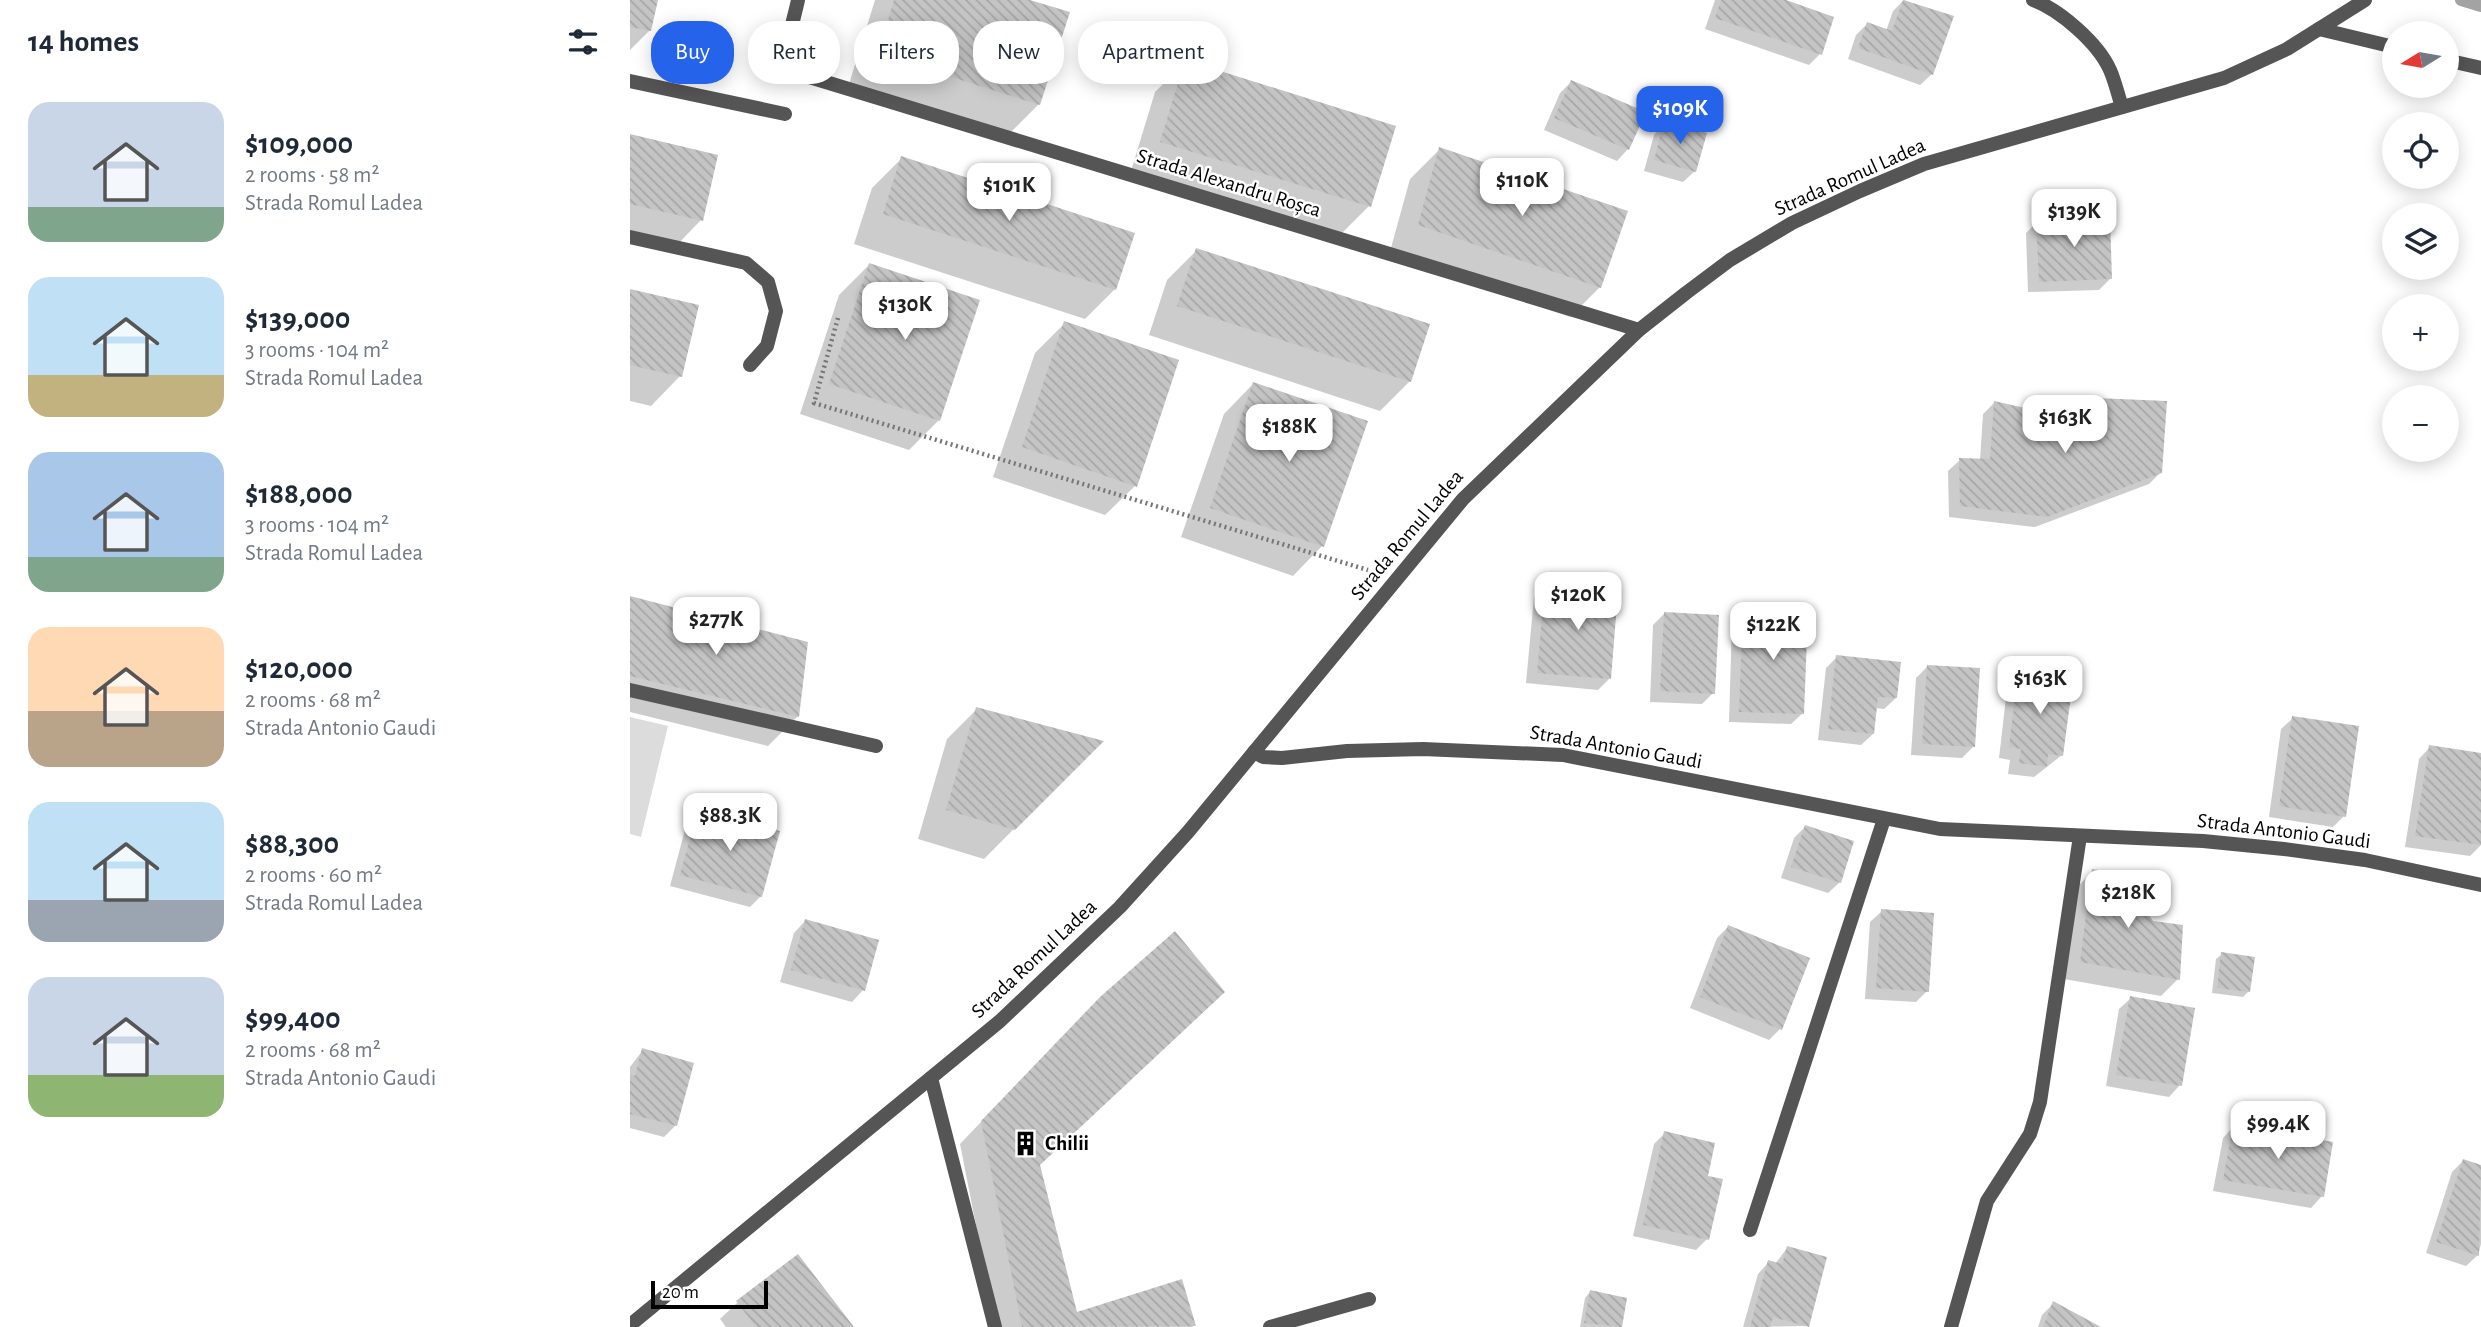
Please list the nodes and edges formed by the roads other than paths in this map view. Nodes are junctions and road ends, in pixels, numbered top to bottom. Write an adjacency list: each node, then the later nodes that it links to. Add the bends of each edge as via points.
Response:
1 (798, 0): 12 (street, Strada Alexandru Roșca, via 788,46 792,62 806,76)
2 (2033, 0): 9 (street, via 2081,31 2109,67)
3 (2365, 0): 4 (street, Strada Romul Ladea)
4 (2319, 29): 5 (street); 9 (street, Strada Romul Ladea, via 2224,78)
5 (2382, 44)
6 (2459, 63): 7 (street)
7 (2481, 68)
8 (630, 80): 10 (street)
9 (2122, 107): 12 (street, Strada Romul Ladea, via 1924,164 1860,191 1792,223 1730,260)
10 (785, 114)
11 (630, 237): 13 (street, via 746,263 768,282 776,311 767,346)
12 (1639, 330): 16 (street, Strada Romul Ladea, via 1463,499)
13 (750, 365)
14 (630, 690): 15 (street)
15 (876, 746)
16 (1254, 752): 17 (street, Strada Antonio Gaudi, via 1282,758 1423,749 1563,755); 20 (street, Strada Romul Ladea, via 1120,907 1000,1021)
17 (1884, 819): 18 (street, Strada Antonio Gaudi, via 1952,830); 21 (street)
18 (2080, 836): 19 (street, Strada Antonio Gaudi, via 2284,849 2365,860); 26 (street, via 2040,1102 2029,1134 1987,1201)
19 (2481, 885)
20 (931, 1078): 23 (street, Strada Romul Ladea); 24 (street)
21 (1751, 1230)
22 (1369, 1299): 25 (street)
23 (630, 1325)
24 (995, 1327)
25 (1270, 1327)
26 (1951, 1327)

